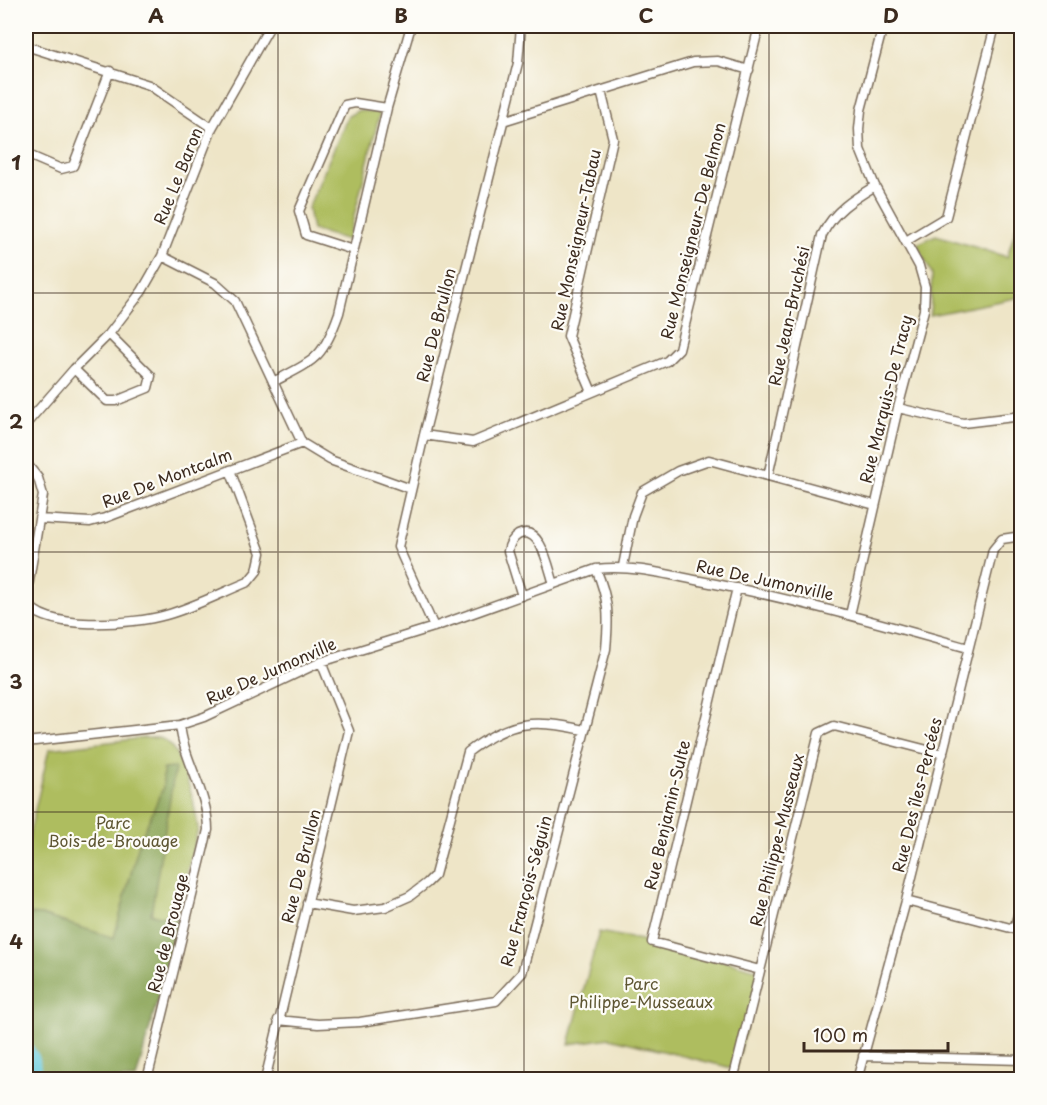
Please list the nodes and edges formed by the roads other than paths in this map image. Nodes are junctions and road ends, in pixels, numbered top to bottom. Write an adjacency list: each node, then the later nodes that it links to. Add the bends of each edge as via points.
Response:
1 (268, 26): 13 (street, Rue Le Baron)
2 (411, 26): 11 (street)
3 (521, 26): 12 (street, Rue De Brullon, via 518,63)
4 (759, 26): 8 (street, Rue Monseigneur-De Belmon)
5 (883, 26): 15 (street, Rue Marquis-De Tracy, via 859,129 860,149)
6 (994, 26): 16 (street, via 946,218)
7 (26, 46): 9 (street)
8 (749, 70): 10 (street, via 718,61 693,62); 22 (street, Rue Monseigneur-De Belmon, via 679,349 668,361)
9 (110, 71): 13 (street, via 149,85); 14 (street, via 73,166 61,168)
10 (601, 91): 12 (street); 22 (street, Rue Monseigneur-Tabau, via 613,139 568,336)
11 (387, 108): 17 (street); 17 (street, via 345,105 299,211 306,235)
12 (502, 121): 26 (street, Rue De Brullon)
13 (212, 128): 18 (street, Rue Le Baron)
14 (26, 154)
15 (875, 186): 16 (street, Rue Marquis-De Tracy); 30 (street, Rue Jean-Bruchési, via 830,219 822,236)
16 (906, 241): 23 (street, Rue Marquis-De Tracy, via 925,286 924,310)
17 (352, 250): 21 (street, via 329,343 315,360)
18 (162, 256): 19 (street, Rue Le Baron, via 142,291); 21 (street, via 215,283 235,301)
19 (109, 334): 20 (street, Rue Le Baron); 20 (street, via 151,376 148,388 107,401)
20 (74, 369): 25 (street, Rue Le Baron)
21 (273, 382): 27 (street)
22 (592, 392): 26 (street, Rue Monseigneur-De Belmon, via 473,442)
23 (898, 408): 24 (street, via 963,423); 32 (street, Rue Marquis-De Tracy)
24 (1022, 416)
25 (26, 424)
26 (424, 435): 31 (street, Rue De Brullon)
27 (302, 443): 29 (street, Rue De Montcalm); 31 (street, via 330,460)
28 (26, 463): 33 (street, via 38,478 43,495)
29 (230, 470): 33 (street, Rue De Montcalm, via 90,522); 40 (street, via 261,553 257,571 248,582 165,616 139,620 74,623 37,614)
30 (768, 476): 32 (street); 35 (street, via 709,460 678,471 642,492)
31 (411, 489): 42 (street, Rue De Brullon, via 398,547)
32 (875, 505): 41 (street, Rue Marquis-De Tracy)
33 (39, 519): 40 (street)
34 (1022, 536): 43 (street, Rue Des îles-Percées, via 1002,539 993,550)
35 (623, 566): 36 (street, Rue De Jumonville); 38 (street, Rue De Jumonville)
36 (596, 569): 37 (street, Rue De Jumonville); 46 (street, Rue François-Séguin, via 607,594 609,622 606,649)
37 (554, 584): 39 (street, Rue De Jumonville); 39 (street, via 535,536 517,536 508,551)
38 (737, 588): 41 (street, Rue De Jumonville); 53 (street, Rue Benjamin-Sulte, via 652,942)
39 (522, 596): 42 (street, Rue De Jumonville)
40 (26, 599)
41 (850, 615): 43 (street, Rue De Jumonville)
42 (434, 627): 44 (street, Rue De Jumonville)
43 (968, 648): 48 (street, Rue Des îles-Percées)
44 (321, 662): 45 (street, Rue De Jumonville); 51 (street, Rue De Brullon, via 349,731)
45 (180, 725): 47 (street, Rue De Jumonville); 57 (street, Rue de Brouage, via 208,813 208,830)
46 (584, 730): 51 (street, via 551,722 522,724 507,728 468,752 435,875 410,896 385,907 353,911); 54 (street, Rue François-Séguin, via 522,973 496,1001 360,1022 318,1024)
47 (26, 742)
48 (943, 754): 49 (street, Rue Des îles-Percées); 53 (street, Rue Philippe-Musseaux, via 834,726 819,733)
49 (906, 901): 52 (street); 55 (street, Rue Des îles-Percées)
50 (1022, 901): 52 (street)
51 (307, 903): 54 (street, Rue De Brullon)
52 (1018, 930)
53 (760, 970): 59 (street, Rue Philippe-Musseaux)
54 (278, 1020): 58 (street, Rue De Brullon)
55 (863, 1056): 56 (street); 60 (street, Rue Des îles-Percées)
56 (1022, 1060)
57 (147, 1080)
58 (265, 1080)
59 (733, 1080)
60 (857, 1080)

